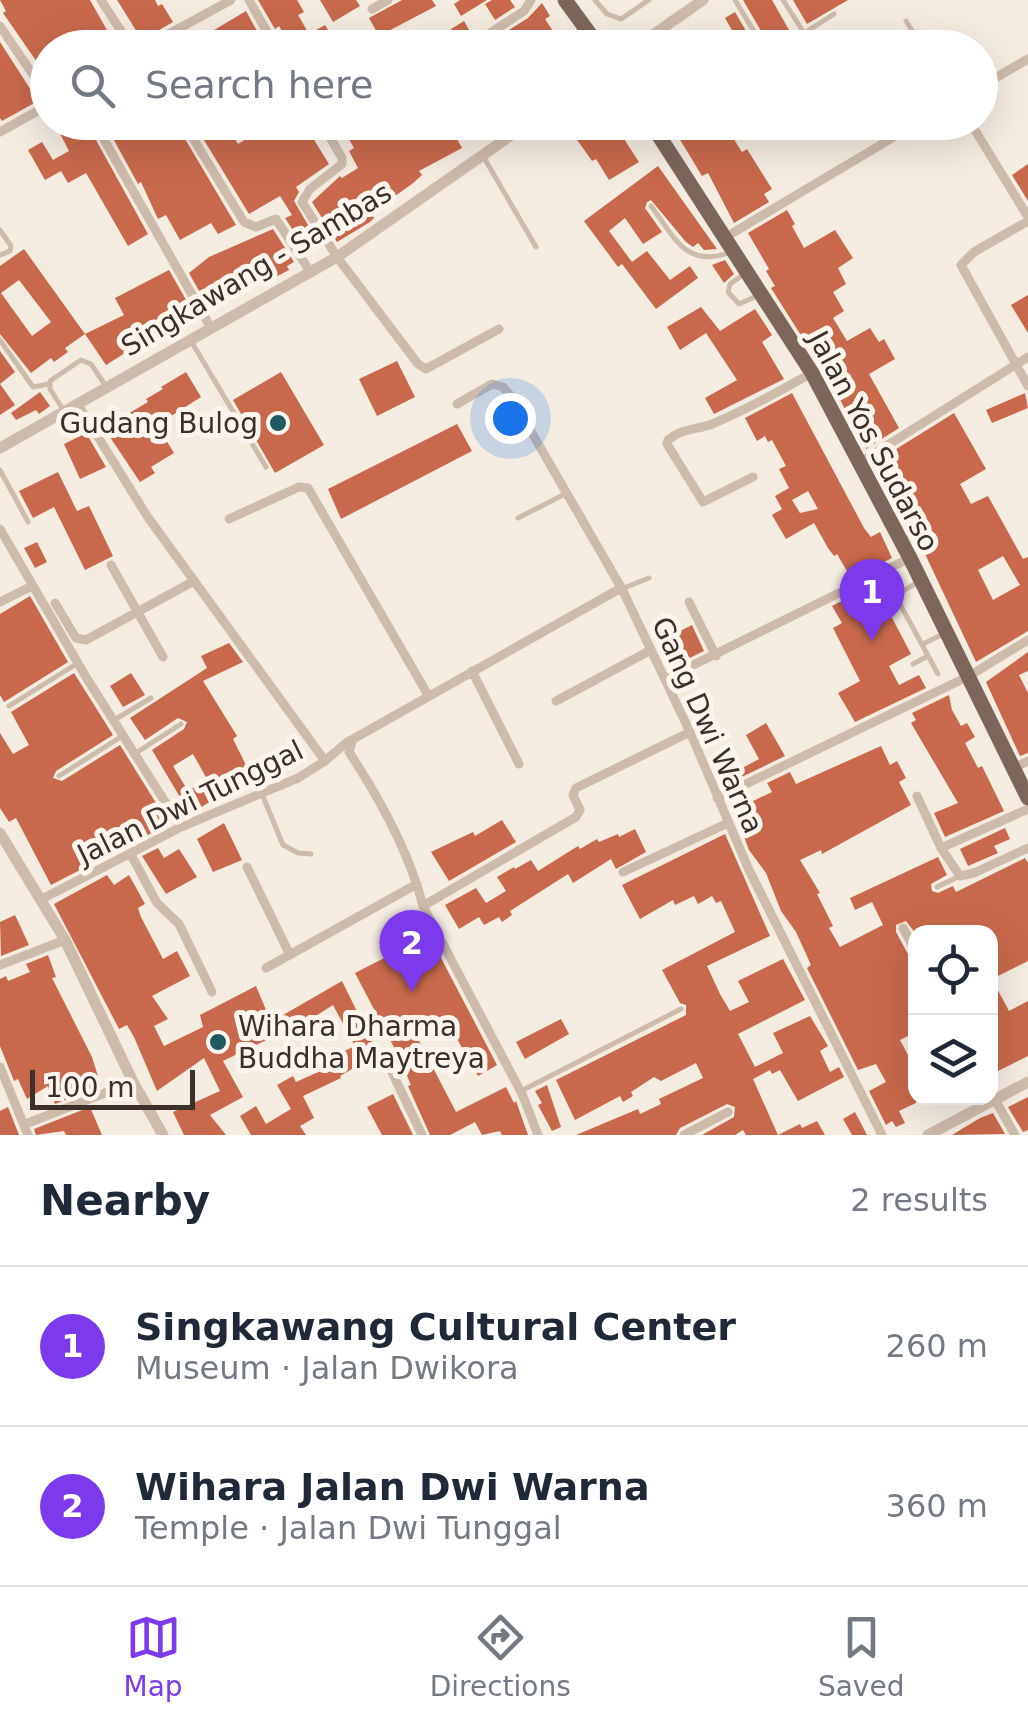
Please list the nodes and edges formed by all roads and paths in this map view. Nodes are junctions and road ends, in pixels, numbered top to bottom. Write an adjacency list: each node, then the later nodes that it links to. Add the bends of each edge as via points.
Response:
1 (101, 0): 16 (street)
2 (231, 0): 17 (street)
3 (249, 0): 18 (street)
4 (388, 0): 12 (street)
5 (532, 0): 19 (street)
6 (565, 0): 20 (main road)
7 (594, 0): 8 (lane, via 621,18)
8 (649, 0)
9 (703, 0): 21 (street)
10 (735, 0): 22 (lane)
11 (783, 0): 23 (lane)
12 (372, 9)
13 (834, 14): 24 (lane)
14 (906, 21): 25 (lane)
15 (0, 26): 27 (street)
16 (120, 30)
17 (176, 30)
18 (266, 30)
19 (495, 30)
20 (587, 30)
21 (660, 30)
22 (753, 30)
23 (802, 30)
24 (810, 30)
25 (912, 30)
26 (1028, 59): 28 (street)
27 (30, 73)
28 (998, 76)
29 (30, 113): 30 (street)
30 (0, 132)
31 (104, 140): 50 (street)
32 (194, 140): 47 (street, via 244,222 256,228 276,220)
33 (332, 140): 46 (street, via 342,164 302,202)
34 (505, 140): 38 (street, Singkawang - Sambas)
35 (662, 140): 42 (main road, Jalan Yos Sudarso)
36 (889, 140): 42 (street)
37 (981, 140): 40 (street)
38 (483, 156): 43 (lane); 46 (street, Singkawang - Sambas)
39 (651, 206): 44 (lane, via 693,255)
40 (1028, 219): 55 (street, via 961,265)
41 (0, 230): 45 (lane, via 11,246)
42 (726, 236): 44 (main road, Jalan Yos Sudarso)
43 (536, 247)
44 (736, 251): 48 (main road, Jalan Yos Sudarso)
45 (0, 254)
46 (336, 257): 47 (street, Singkawang - Sambas); 51 (street, via 421,367)
47 (309, 270): 50 (street, Singkawang - Sambas)
48 (748, 271): 49 (main road, Jalan Yos Sudarso); 49 (lane, via 728,292 739,304)
49 (762, 293): 56 (main road, Jalan Yos Sudarso)
50 (211, 328): 52 (street, Singkawang - Sambas)
51 (500, 328)
52 (190, 339): 58 (street, Singkawang - Sambas); 65 (lane)
53 (0, 340): 57 (lane, via 33,386)
54 (1028, 357): 55 (street)
55 (1015, 364): 59 (street); 64 (street)
56 (812, 373): 64 (main road, Jalan Yos Sudarso); 67 (street, via 668,440 703,502)
57 (49, 384): 58 (lane, via 81,360); 62 (lane)
58 (106, 386): 60 (street, Singkawang - Sambas)
59 (1028, 386)
60 (76, 403): 62 (street, Singkawang - Sambas); 78 (street)
61 (458, 404): 68 (street, Gang Dwi Warna, via 492,384 503,387)
62 (64, 411): 63 (street, Singkawang - Sambas)
63 (0, 448)
64 (860, 463): 74 (main road, Jalan Yos Sudarso)
65 (266, 467)
66 (0, 470): 71 (lane)
67 (752, 477)
68 (566, 493): 69 (lane); 81 (street, Gang Dwi Warna)
69 (518, 518)
70 (228, 519): 99 (street, via 308,488)
71 (28, 522)
72 (0, 529): 80 (street)
73 (919, 529): 74 (lane)
74 (899, 540): 75 (main road, Jalan Yos Sudarso)
75 (910, 558): 79 (main road, Jalan Yos Sudarso); 90 (street)
76 (111, 565): 85 (street)
77 (649, 578): 81 (lane)
78 (194, 581): 85 (street); 110 (street)
79 (921, 581): 86 (main road, Jalan Yos Sudarso); 88 (lane, via 895,595)
80 (32, 586): 82 (street); 93 (street)
81 (621, 588): 89 (street, Gang Dwi Warna); 95 (street, Jalan Dwi Tunggal)
82 (0, 602)
83 (689, 602): 90 (street)
84 (55, 603): 85 (street, via 81,640)
85 (138, 610): 92 (street)
86 (947, 632): 88 (lane); 97 (main road, Jalan Yos Sudarso)
87 (1028, 640): 97 (street)
88 (922, 644): 91 (lane)
89 (651, 650): 98 (street, Gang Dwi Warna); 101 (street)
90 (716, 656): 98 (street)
91 (928, 656): 94 (lane); 96 (lane)
92 (163, 657)
93 (78, 662): 102 (lane); 103 (street)
94 (913, 664)
95 (472, 670): 99 (street, Jalan Dwi Tunggal); 111 (street)
96 (938, 674)
97 (970, 676): 112 (main road, Jalan Yos Sudarso); 116 (street)
98 (665, 680): 105 (street, Gang Dwi Warna)
99 (428, 696): 107 (street, Jalan Dwi Tunggal)
100 (151, 698): 103 (lane)
101 (556, 701)
102 (9, 706)
103 (114, 720): 106 (street)
104 (182, 724): 109 (lane)
105 (690, 732): 116 (street, Gang Dwi Warna); 132 (street, via 576,788 576,817)
106 (124, 734): 109 (street); 113 (lane)
107 (353, 740): 108 (street); 110 (street, Jalan Dwi Tunggal)
108 (348, 752): 110 (street); 129 (street)
109 (136, 753): 120 (street)
110 (327, 760): 114 (street, Jalan Dwi Tunggal)
111 (519, 764)
112 (1020, 764): 117 (main road, Jalan Yos Sudarso)
113 (59, 776)
114 (262, 794): 120 (street, Jalan Dwi Tunggal); 125 (lane, via 282,846)
115 (917, 796): 122 (street)
116 (717, 798): 119 (street, Gang Dwi Warna)
117 (1028, 798)
118 (1028, 809): 122 (street)
119 (728, 823): 127 (street); 156 (street, Gang Dwi Warna)
120 (181, 827): 124 (street, Jalan Dwi Tunggal)
121 (0, 833): 131 (street)
122 (942, 848): 128 (street)
123 (1028, 848): 128 (street)
124 (130, 854): 131 (street, Jalan Dwi Tunggal); 139 (street, via 157,902 174,916)
125 (311, 854)
126 (247, 867): 136 (street)
127 (623, 872)
128 (960, 876): 130 (lane)
129 (417, 884): 132 (street); 136 (street)
130 (937, 887)
131 (42, 899): 135 (street)
132 (422, 906): 145 (street)
133 (902, 928): 134 (street)
134 (908, 938)
135 (65, 940): 137 (street); 143 (street)
136 (290, 955): 138 (street)
137 (0, 965)
138 (266, 968)
139 (212, 992)
140 (681, 1010): 145 (lane)
141 (0, 1067): 151 (street)
142 (390, 1068): 153 (street)
143 (133, 1082): 150 (street); 152 (street)
144 (1028, 1082): 146 (street)
145 (521, 1091): 154 (street)
146 (998, 1094)
147 (978, 1105): 157 (street)
148 (998, 1105): 158 (street)
149 (728, 1112): 155 (street)
150 (28, 1123)
151 (28, 1135)
152 (163, 1135)
153 (422, 1135)
154 (538, 1135)
155 (684, 1135)
156 (882, 1135)
157 (928, 1135)
158 (1015, 1135)

